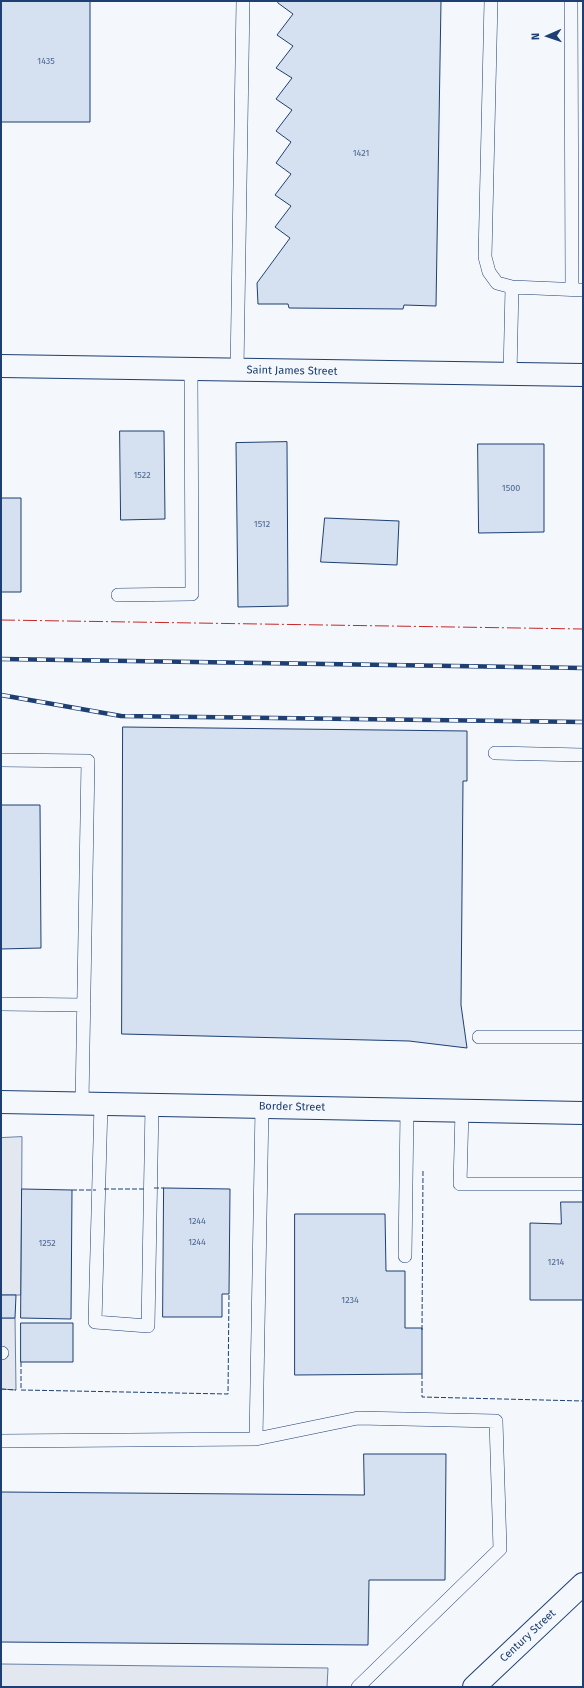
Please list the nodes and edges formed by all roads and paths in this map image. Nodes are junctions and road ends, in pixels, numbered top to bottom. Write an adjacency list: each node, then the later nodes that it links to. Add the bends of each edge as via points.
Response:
1 (243, 1): 8 (lane)
2 (491, 1): 4 (lane, via 485,257 489,272 497,283)
3 (571, 1): 5 (lane)
4 (512, 287): 5 (lane); 9 (lane)
5 (578, 289)
6 (1, 366): 7 (main road, Saint James Street)
7 (191, 370): 8 (main road, Saint James Street); 11 (lane, via 192,594)
8 (237, 370): 9 (main road, Saint James Street)
9 (510, 374): 10 (main road, Saint James Street)
10 (583, 375)
11 (118, 595)
12 (494, 753): 13 (lane)
13 (583, 754)
14 (1, 760): 16 (lane, via 88,761)
15 (1, 1004): 16 (lane)
16 (84, 1005): 20 (lane)
17 (583, 1036): 18 (lane)
18 (479, 1037)
19 (1, 1102): 20 (main road, Border Street)
20 (91, 1104): 21 (main road, Border Street); 21 (lane, via 95,1322 148,1326)
21 (152, 1105): 22 (main road, Border Street)
22 (262, 1107): 23 (main road, Border Street); 28 (lane)
23 (407, 1110): 24 (main road, Border Street); 27 (lane)
24 (462, 1111): 25 (main road, Border Street); 26 (lane, via 460,1184)
25 (583, 1113)
26 (583, 1184)
27 (405, 1256)
28 (256, 1439): 29 (lane); 31 (lane, via 358,1418 496,1421 500,1548)
29 (1, 1441)
30 (583, 1584): 32 (main road, Century Street)
31 (358, 1687)
32 (474, 1687)

